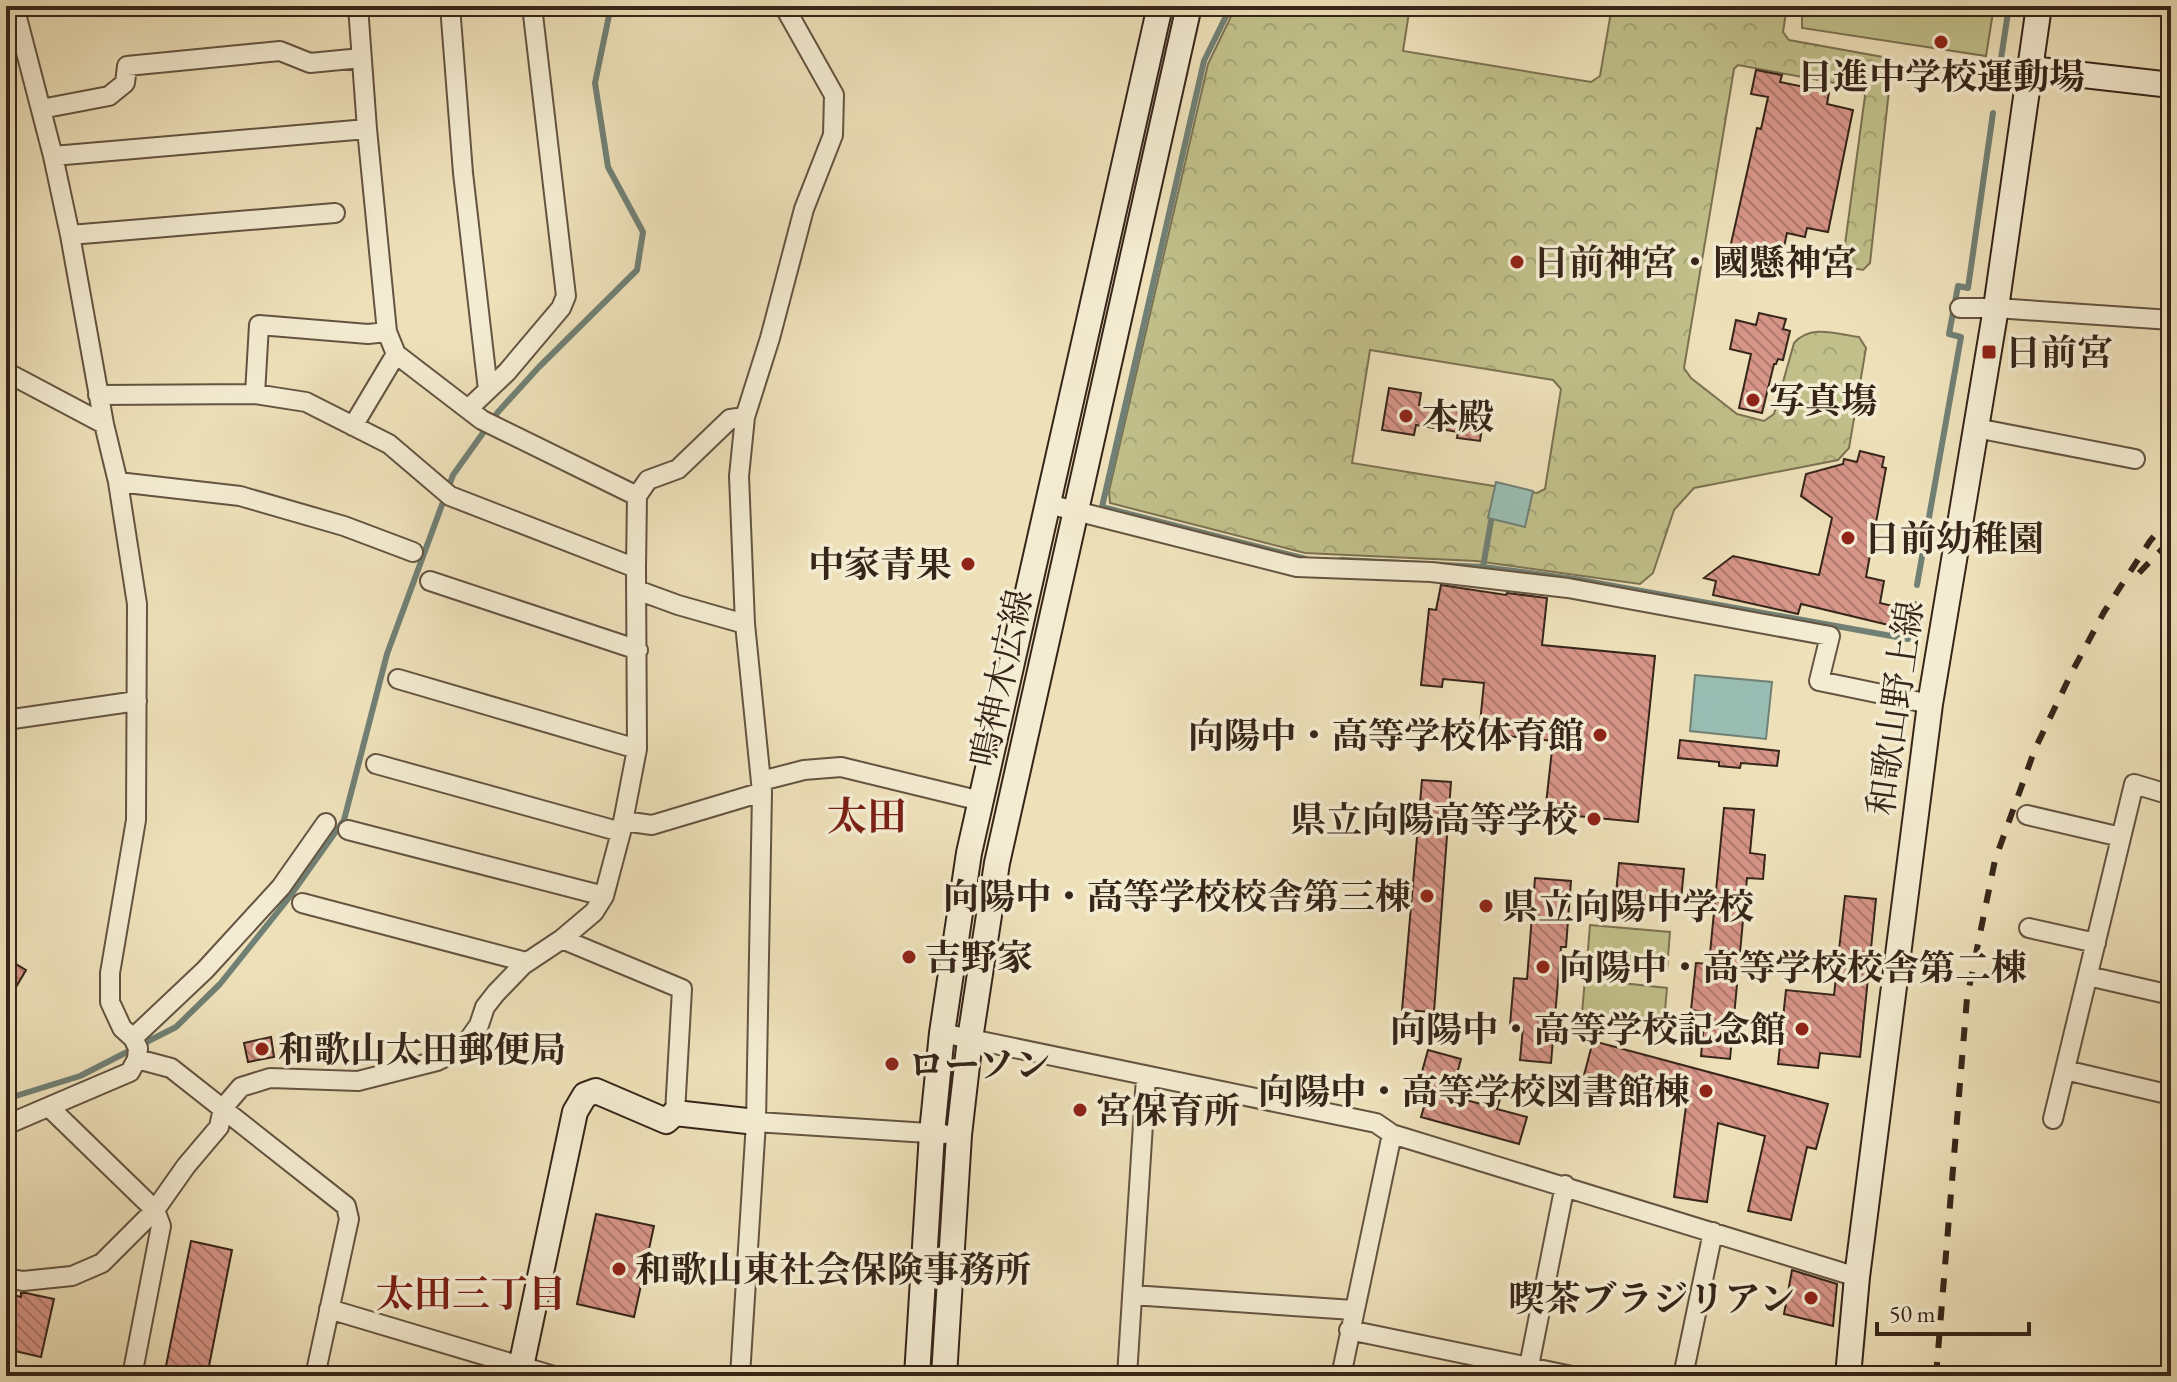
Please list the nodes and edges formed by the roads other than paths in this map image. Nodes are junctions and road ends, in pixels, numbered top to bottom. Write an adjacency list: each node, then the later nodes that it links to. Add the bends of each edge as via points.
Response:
1 (14, 6): 12 (street)
2 (358, 6): 9 (street)
3 (450, 6): 23 (street)
4 (532, 6): 23 (street, via 566,296)
5 (784, 6): 27 (street, via 834,95 833,135 804,209)
6 (1160, 6): 34 (main road, 鳴神木広線)
7 (1189, 6): 35 (main road, 鳴神木広線)
8 (2039, 6): 10 (main road, 和歌山野上線)
9 (361, 58): 12 (street, via 310,63 280,51 127,66 125,83 109,96); 13 (street)
10 (2031, 69): 11 (main road); 18 (main road, 和歌山野上線)
11 (2171, 85)
12 (41, 109): 14 (street)
13 (367, 129): 14 (street); 20 (street)
14 (53, 156): 16 (street)
15 (335, 213): 16 (street)
16 (70, 235): 25 (street)
17 (1960, 308): 18 (street)
18 (1996, 308): 19 (street); 30 (main road, 和歌山野上線)
19 (2171, 320)
20 (387, 332): 21 (street); 24 (street, via 259,325)
21 (396, 354): 26 (street); 29 (street)
22 (6, 372): 28 (street)
23 (488, 390): 26 (street)
24 (255, 394): 25 (street); 29 (street, via 306,402)
25 (98, 395): 28 (street)
26 (468, 409): 33 (street)
27 (745, 417): 33 (street, via 730,419 678,469 648,480); 40 (street, via 739,476)
28 (104, 424): 32 (street)
29 (353, 426): 37 (street, via 389,444 450,496)
30 (1976, 428): 31 (street); 44 (main road, 和歌山野上線)
31 (2135, 459)
32 (118, 482): 36 (street, via 240,496); 43 (street, via 137,604)
33 (637, 496): 37 (street)
34 (1048, 504): 35 (street); 50 (main road, 鳴神木広線)
35 (1075, 511): 44 (street, via 1297,567 1431,572 1568,588 1830,636 1819,681); 66 (main road, 鳴神木広線, via 997,863)
36 (413, 552)
37 (636, 568): 39 (street)
38 (430, 581): 41 (street)
39 (637, 590): 40 (street); 41 (street)
40 (745, 624): 48 (street)
41 (638, 650): 46 (street)
42 (398, 679): 46 (street)
43 (137, 701): 45 (street); 65 (street, via 136,820 110,973 110,1002)
44 (1930, 704): 83 (main road, 和歌山野上線)
45 (6, 720)
46 (637, 749): 53 (street)
47 (376, 764): 53 (street)
48 (761, 786): 50 (street, via 804,770 841,767); 53 (street, via 652,825); 75 (street)
49 (2171, 795): 55 (street, via 2134,784)
50 (981, 801): 64 (main road, 鳴神木広線)
51 (2027, 815): 55 (street)
52 (326, 823): 65 (street, via 281,887)
53 (622, 826): 56 (street)
54 (348, 830): 56 (street)
55 (2121, 837): 60 (street)
56 (604, 896): 59 (street)
57 (302, 903): 61 (street)
58 (2029, 928): 60 (street)
59 (562, 939): 61 (street); 73 (street, via 682,989)
60 (2096, 943): 62 (street)
61 (526, 962): 72 (street, via 485,1007 462,1049 450,1055 358,1081 270,1078 241,1087)
62 (2088, 976): 63 (street); 68 (street)
63 (2171, 995)
64 (942, 1033): 66 (street); 77 (main road, 鳴神木広線)
65 (133, 1038): 67 (street)
66 (970, 1039): 69 (street); 79 (main road, 鳴神木広線)
67 (137, 1059): 71 (street, via 130,1072); 72 (street, via 171,1068)
68 (2065, 1070): 70 (street); 74 (street)
69 (1146, 1077): 78 (street, via 1376,1123); 85 (street)
70 (2171, 1095)
71 (50, 1108): 76 (street); 81 (street)
72 (223, 1108): 81 (street, via 219,1127); 86 (street, via 346,1206 349,1219)
73 (675, 1113): 75 (main road); 89 (main road, via 666,1121 596,1091 585,1095 575,1112)
74 (2053, 1119)
75 (756, 1122): 77 (street); 94 (street)
76 (6, 1125)
77 (932, 1133): 79 (street); 95 (main road, 鳴神木広線)
78 (1392, 1134): 80 (street); 87 (street)
79 (959, 1135): 96 (main road, 鳴神木広線)
80 (1565, 1185): 82 (street); 90 (street)
81 (155, 1210): 84 (street, via 102,1263 72,1276); 91 (street, via 161,1226)
82 (1713, 1232): 83 (street); 100 (street)
83 (1857, 1277): 101 (main road, 和歌山野上線)
84 (6, 1278)
85 (1132, 1295): 87 (street); 97 (street)
86 (329, 1309): 89 (street); 92 (street)
87 (1353, 1310): 88 (street)
88 (1349, 1330): 90 (street); 98 (street)
89 (520, 1371): 93 (street)
90 (1528, 1372): 99 (street)
91 (132, 1376)
92 (315, 1376)
93 (554, 1376)
94 (740, 1376)
95 (917, 1376)
96 (944, 1376)
97 (1127, 1376)
98 (1341, 1376)
99 (1572, 1376)
100 (1683, 1376)
101 (1848, 1376)

